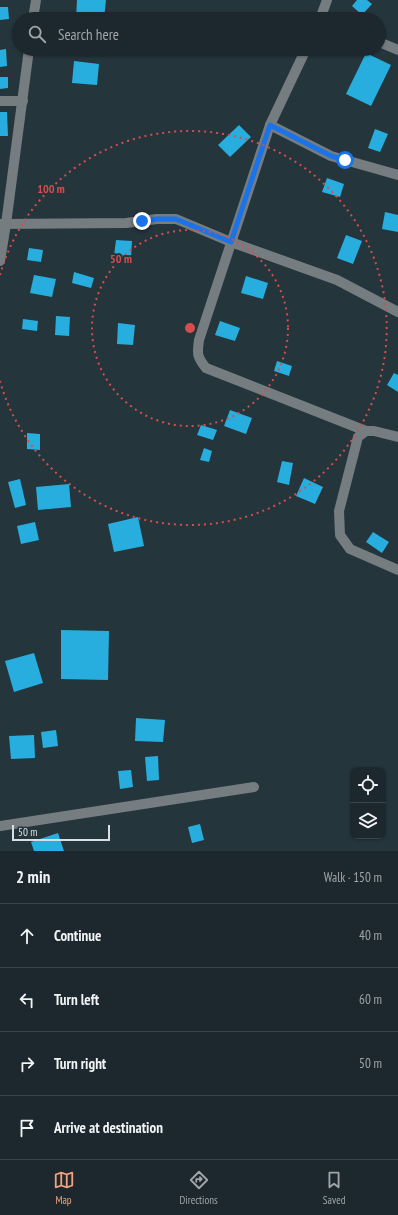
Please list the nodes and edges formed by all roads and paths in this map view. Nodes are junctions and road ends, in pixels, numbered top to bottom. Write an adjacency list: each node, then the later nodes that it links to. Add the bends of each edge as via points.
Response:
1 (36, 0): 3 (street)
2 (326, 0): 4 (street)
3 (34, 12)
4 (324, 12)
5 (386, 45): 6 (street)
6 (398, 50)
7 (28, 56): 10 (street)
8 (303, 56): 11 (street)
9 (0, 101): 10 (street)
10 (23, 101): 13 (street)
11 (270, 125): 12 (street, via 331,156); 14 (street)
12 (398, 175)
13 (3, 224): 14 (street, via 126,223 176,219); 15 (street)
14 (231, 242): 16 (street, via 337,280); 17 (street, via 199,340 199,359 206,368)
15 (0, 261)
16 (398, 312)
17 (366, 431): 18 (street); 19 (street, via 358,437 339,511 340,535 350,548)
18 (398, 437)
19 (398, 570)
20 (254, 787): 21 (street)
21 (0, 826)

